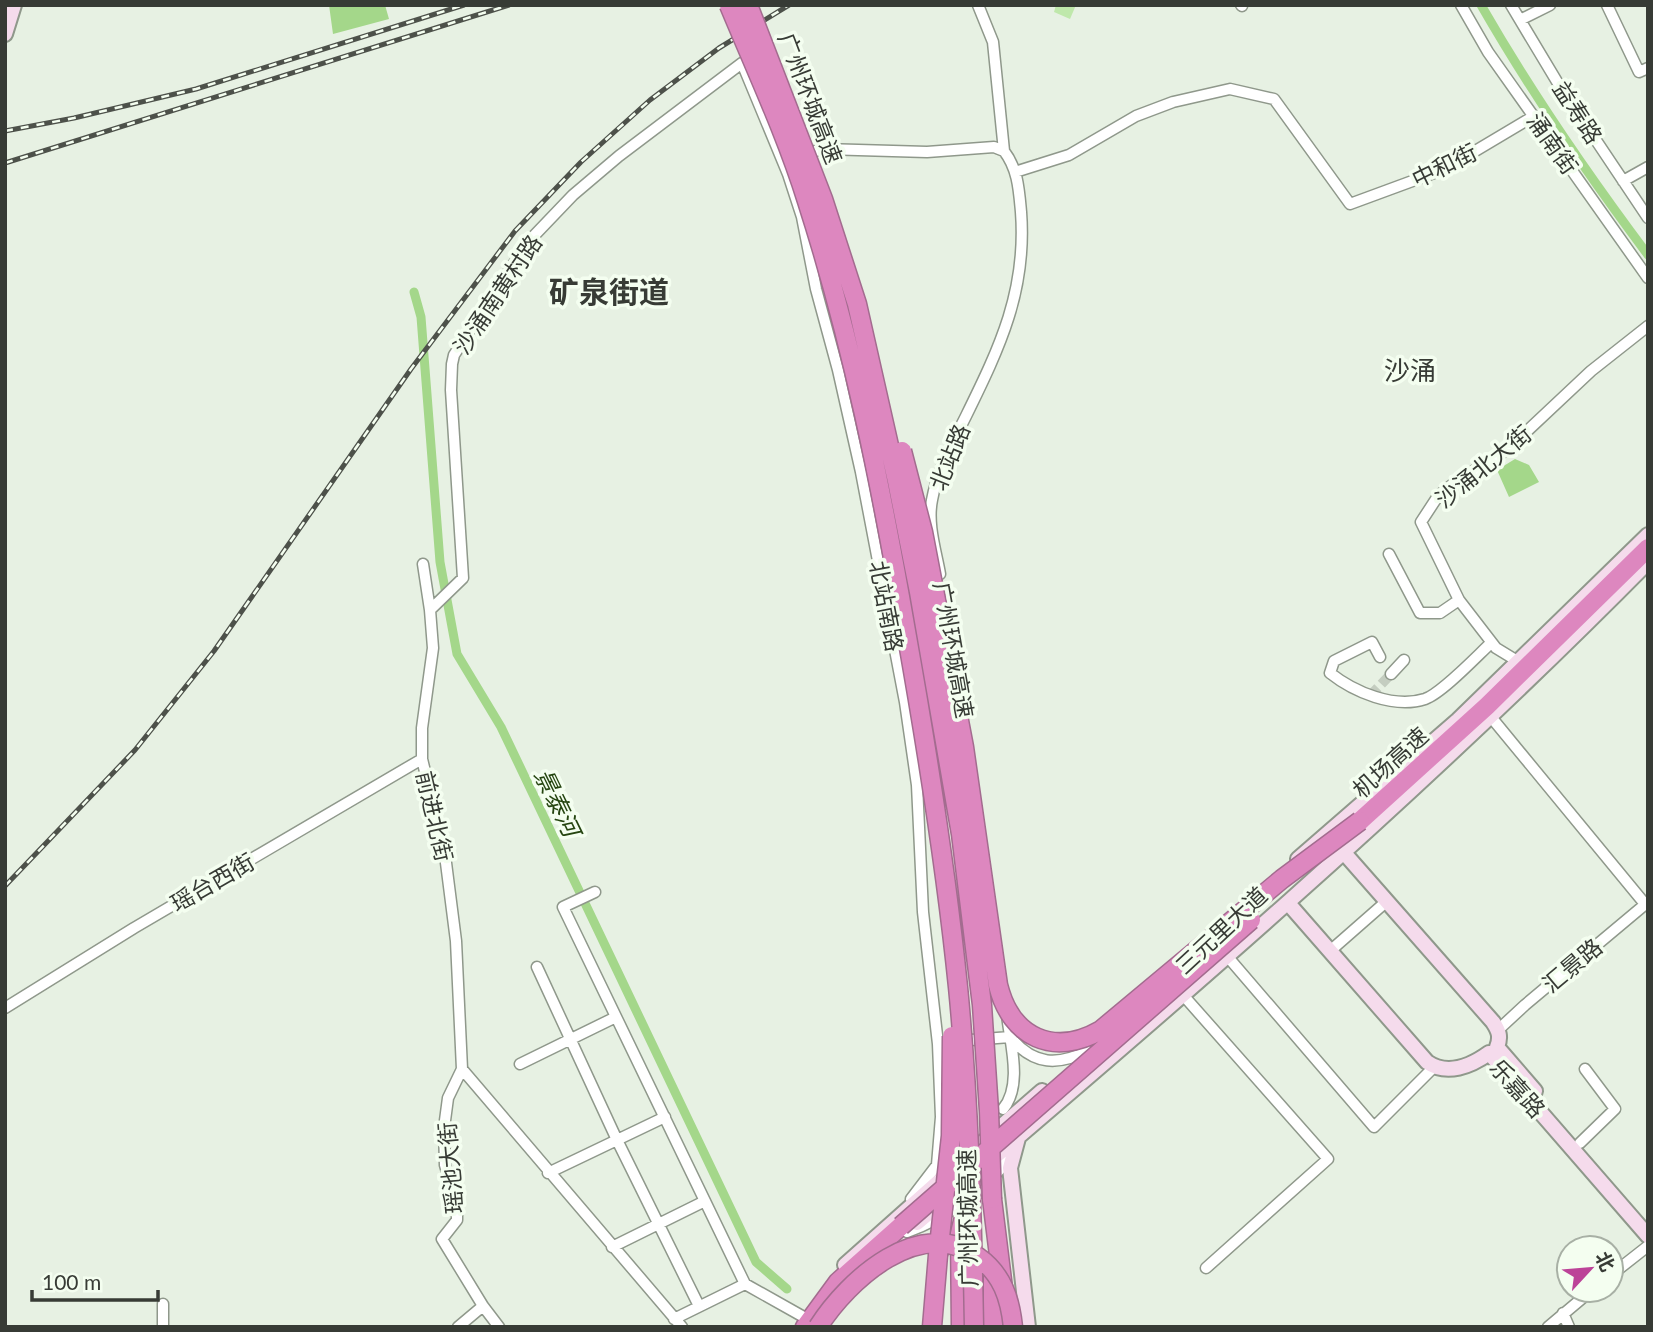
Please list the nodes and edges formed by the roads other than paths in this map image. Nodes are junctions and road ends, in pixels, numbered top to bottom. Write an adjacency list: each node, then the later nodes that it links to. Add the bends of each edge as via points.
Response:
1 (15, 5): 10 (main road)
2 (729, 5): 40 (highway, 广州环城高速, bridge, via 796,167 853,367 898,584)
3 (748, 5): 21 (highway, 广州环城高速, bridge, via 806,150)
4 (978, 5): 14 (street, via 993,42)
5 (1461, 5): 13 (street, 涌南街)
6 (1511, 5): 9 (street, 益寿路)
7 (1550, 5): 9 (street)
8 (1607, 5): 12 (street, via 1639,72)
9 (1520, 20): 18 (street, 益寿路)
10 (7, 31)
11 (742, 63): 15 (street, 北站南路); 29 (street, 沙涌南黄村路, via 573,195 528,242 454,355 451,390 463,578)
12 (1648, 68)
13 (1534, 116): 17 (street, 中和街, via 1445,169 1350,204 1274,99 1230,89 1172,102 1136,116 1069,155); 20 (street, 涌南街)
14 (1004, 151): 15 (street, via 994,147 927,152 824,149); 17 (street, 北站路)
15 (782, 158): 55 (street, 北站南路, via 802,216 851,423 909,721)
16 (1648, 167): 18 (street)
17 (1015, 172): 53 (street, 北站路, via 1022,240 1013,305 999,349 935,486 931,517 976,787)
18 (1623, 181): 19 (street, 益寿路)
19 (1648, 218)
20 (1648, 278)
21 (857, 304): 37 (highway, bridge, via 923,532 970,779 996,977 1004,1005 1017,1023 1039,1039 1059,1043 1094,1034); 70 (highway, 广州环城高速, bridge, via 900,493 961,834 982,1005)
22 (1648, 326): 28 (street, 沙涌北大街, via 1591,371 1508,449 1438,496 1421,522)
23 (1648, 535): 33 (main road, 三元里大道)
24 (1648, 548): 37 (highway, 机场高速, via 1495,699)
25 (1389, 554): 28 (street, via 1420,613 1440,613)
26 (1648, 562): 35 (main road, 三元里大道)
27 (423, 564): 29 (street, 前进北街)
28 (1459, 600): 30 (street, 沙涌北大街)
29 (430, 610): 36 (street, 前进北街, via 432,662)
30 (1491, 643): 31 (street, via 1434,693 1408,703 1371,695 1330,673 1334,662 1372,642); 33 (street, 沙涌北大街)
31 (1380, 657)
32 (1404, 660): 34 (street)
33 (1518, 662): 37 (main road, 三元里大道, via 1436,739)
34 (1391, 674)
35 (1491, 717): 37 (main road, 三元里大道); 44 (street)
36 (422, 759): 50 (street, 瑶台西街); 60 (street, 前进北街, via 451,888)
37 (1359, 821): 38 (main road, 三元里大道); 39 (main road, 三元里大道); 49 (highway, 机场高速, bridge)
38 (1326, 833): 39 (main road, 乐嘉路); 56 (main road, 三元里大道)
39 (1344, 852): 42 (main road, 乐嘉路); 43 (main road, 三元里大道)
40 (947, 890): 78 (highway, bridge, via 951,1136); 96 (highway, 广州环城高速, bridge, via 968,1110)
41 (595, 892): 51 (street, via 563,907)
42 (1387, 901): 45 (street); 52 (main road, 乐嘉路)
43 (1288, 903): 45 (main road); 46 (main road, 三元里大道)
44 (1646, 903): 52 (street, 汇景路)
45 (1330, 951): 59 (main road)
46 (1227, 956): 48 (main road, 三元里大道); 59 (street, via 1374,1127)
47 (537, 967): 54 (street)
48 (1183, 995): 65 (main road, 三元里大道); 80 (street, via 1328,1159)
49 (1157, 1003): 88 (highway, bridge, via 860,1260); 95 (highway, bridge, via 1101,1063 994,1158 978,1179 960,1233)
50 (5, 1008)
51 (616, 1017): 54 (street); 64 (street)
52 (1498, 1030): 57 (main road, 乐嘉路, via 1500,1041)
53 (1010, 1037): 55 (street); 56 (street, via 1022,1050 1045,1061 1069,1060); 63 (street, 北站路, via 1013,1079)
54 (571, 1039): 58 (street); 66 (street)
55 (937, 1042): 68 (street, 北站南路, via 941,1117)
56 (1090, 1050): 62 (main road, 三元里大道)
57 (1493, 1050): 59 (main road, 乐嘉路, via 1460,1068); 67 (main road, 乐嘉路); 75 (main road, 乐嘉路)
58 (520, 1064)
59 (1434, 1067)
60 (462, 1069): 69 (street); 84 (street, 瑶池大街, via 448,1098 444,1128 445,1165 457,1220 442,1239)
61 (1585, 1069): 67 (street, via 1615,1110)
62 (1044, 1090): 63 (street); 72 (main road, 三元里大道)
63 (1003, 1109): 68 (street)
64 (665, 1117): 66 (street); 71 (street)
65 (1018, 1138): 92 (main road, 三元里大道, via 851,1283); 100 (main road, via 1010,1168)
66 (617, 1140): 69 (street); 74 (street)
67 (1580, 1143): 73 (main road, 乐嘉路)
68 (937, 1165): 72 (street)
69 (548, 1173): 77 (street)
70 (992, 1199): 97 (highway, 广州环城高速, bridge); 98 (highway, bridge)
71 (705, 1201): 74 (street); 81 (street)
72 (901, 1214): 88 (main road, 三元里大道, via 835,1275)
73 (1648, 1222)
74 (658, 1224): 77 (street); 85 (street)
75 (1648, 1236)
76 (1648, 1246): 79 (street)
77 (611, 1247): 87 (street)
78 (937, 1255): 93 (highway); 94 (highway)
79 (1625, 1264)
80 (1206, 1268)
81 (745, 1284): 85 (street); 88 (street)
82 (163, 1304): 89 (street)
83 (1574, 1304): 86 (street)
84 (482, 1306): 90 (street); 91 (street)
85 (699, 1306): 87 (street)
86 (1563, 1313): 101 (street); 102 (street)
87 (678, 1323)
88 (801, 1323)
89 (163, 1327)
90 (458, 1327)
91 (499, 1327)
92 (818, 1327): 99 (highway, bridge, via 839,1299 878,1264 909,1248 937,1243 964,1248 991,1267 1006,1292)
93 (932, 1327)
94 (943, 1327)
95 (961, 1327)
96 (974, 1327)
97 (993, 1327)
98 (1007, 1327)
99 (1013, 1327)
100 (1028, 1327)
101 (1548, 1327)
102 (1569, 1327)

